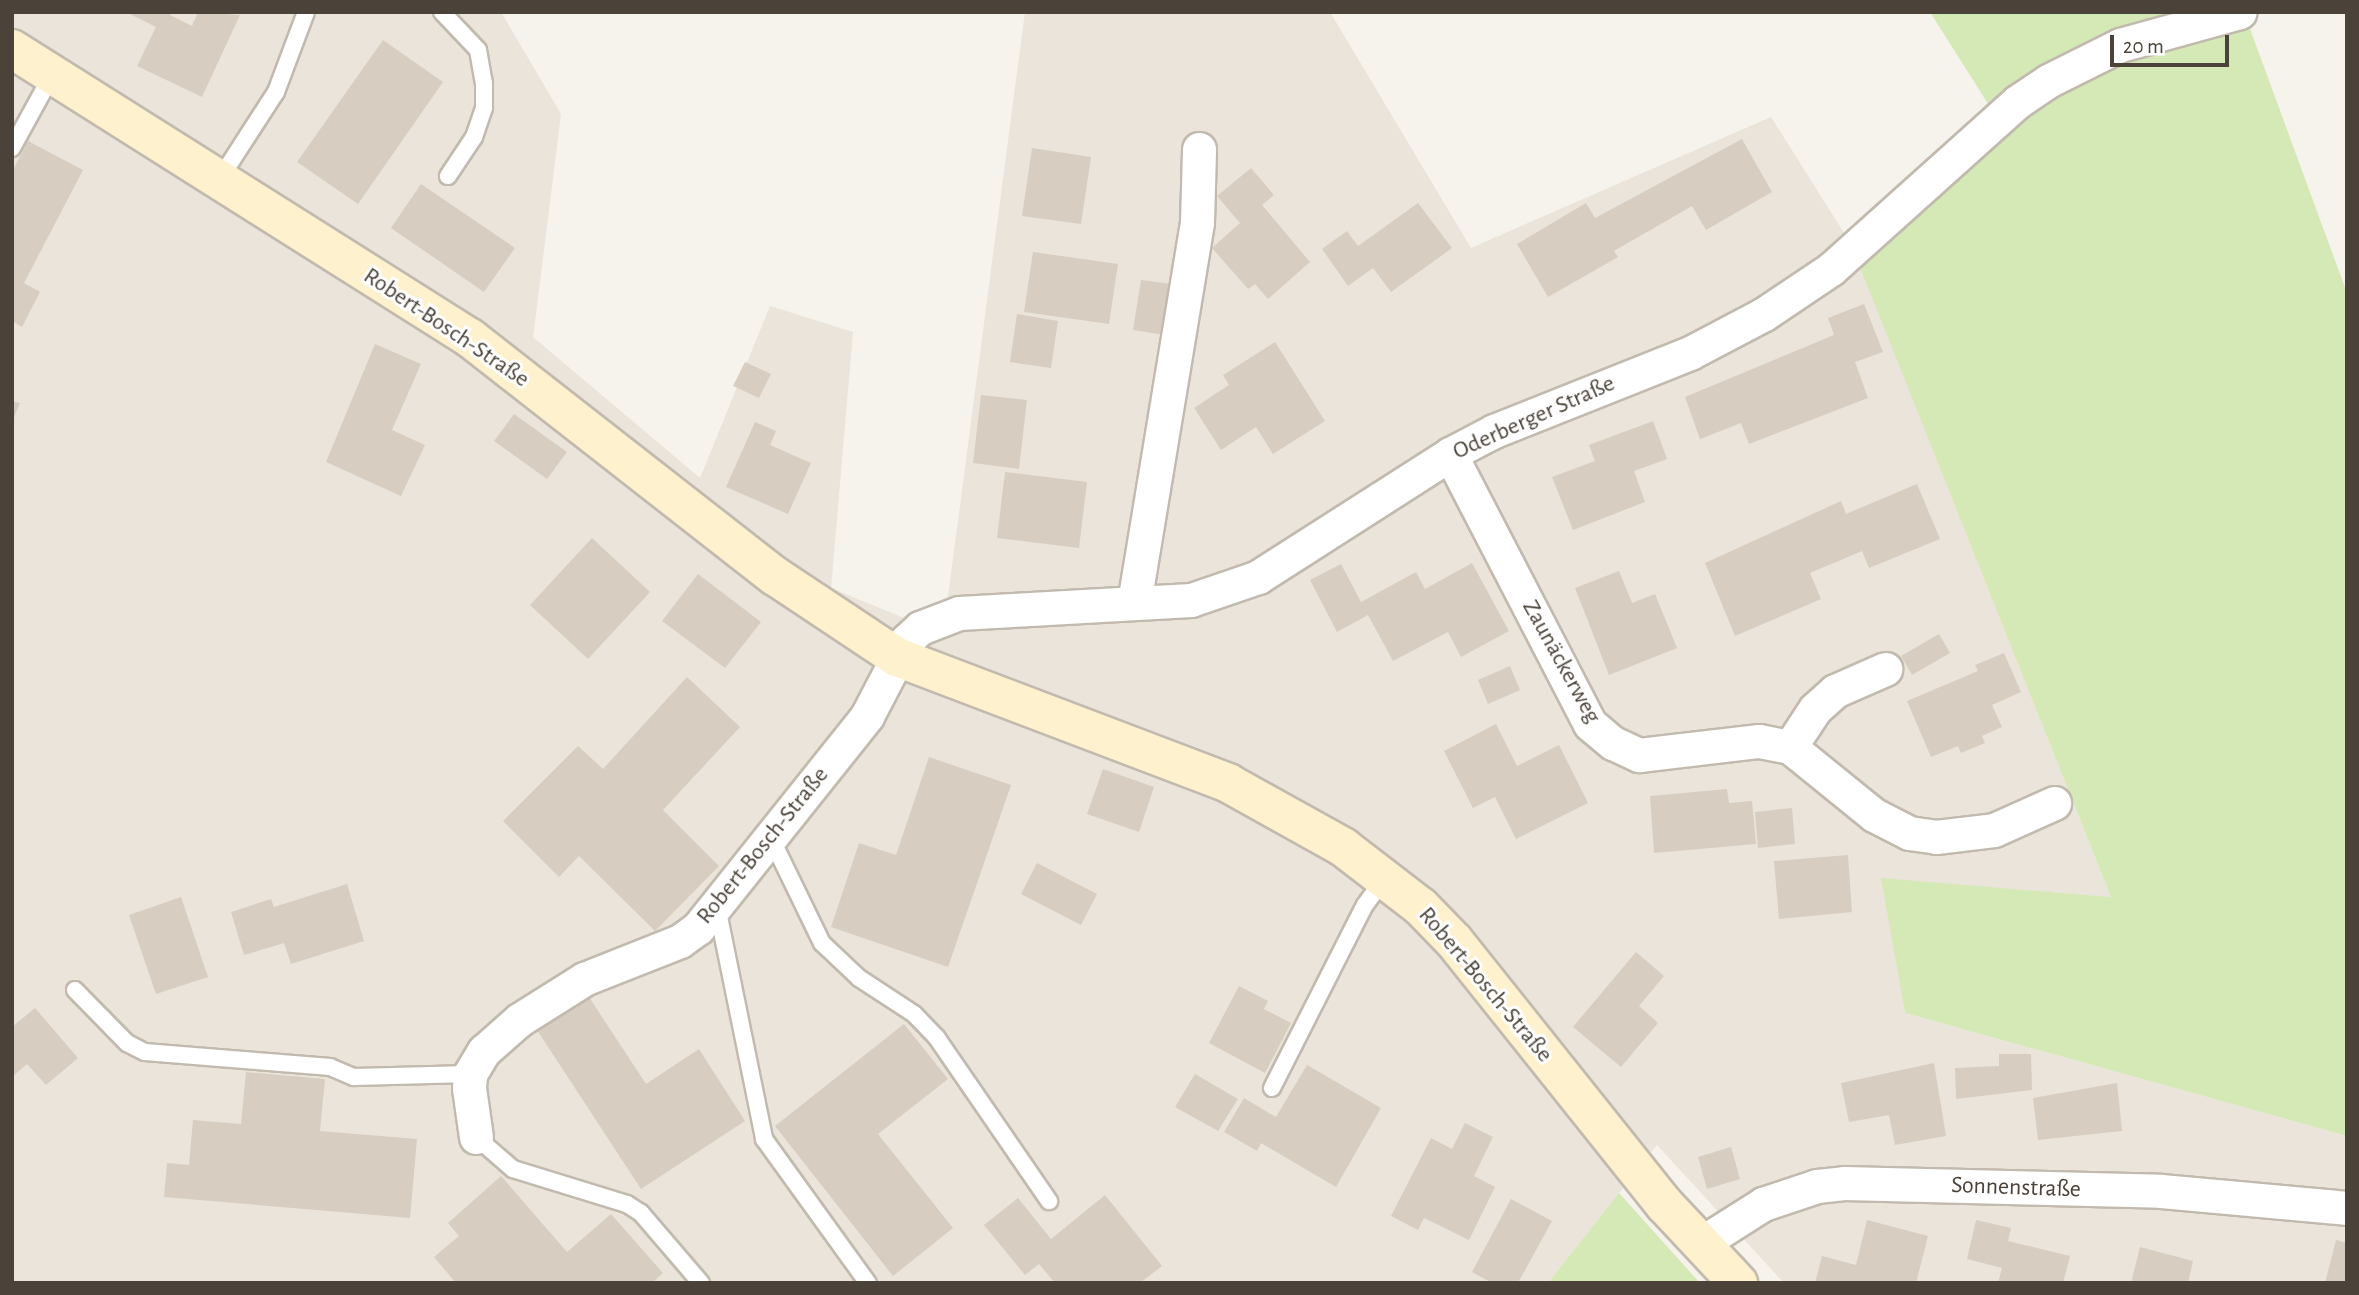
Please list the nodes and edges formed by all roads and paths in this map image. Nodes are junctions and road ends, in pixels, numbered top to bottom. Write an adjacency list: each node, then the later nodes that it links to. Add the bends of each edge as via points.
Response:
1 (306, 12): 9 (lane, via 276,92)
2 (442, 12): 8 (lane, via 478,50 484,83 484,108 474,137)
3 (2240, 12): 10 (street, Oderberger Straße, via 2120,45 2048,81 2017,102 1854,250 1764,314 1690,353 1494,431)
4 (12, 49): 5 (main road, Robert-Bosch-Straße)
5 (52, 75): 6 (lane); 9 (main road, Robert-Bosch-Straße)
6 (12, 148)
7 (1199, 149): 11 (street, via 1197,222)
8 (448, 176)
9 (219, 180): 12 (main road, Robert-Bosch-Straße, via 470,338 775,576)
10 (1450, 454): 11 (street, Oderberger Straße, via 1258,577 1191,600); 14 (street, Zaunäckerweg, via 1590,724 1639,755 1759,741)
11 (1134, 603): 12 (street, Oderberger Straße, via 959,613 920,628)
12 (897, 657): 16 (street, Robert-Bosch-Straße, via 867,716); 17 (main road, Robert-Bosch-Straße, via 1228,783 1286,812)
13 (1885, 669): 14 (street, via 1835,691 1815,709)
14 (1790, 747): 15 (street, Zaunäckerweg, via 1874,815 1909,833 1962,836 1994,830)
15 (2054, 803)
16 (771, 838): 18 (street, Robert-Bosch-Straße); 23 (lane, via 822,943 859,978 914,1014 937,1038)
17 (1385, 877): 21 (lane, via 1359,916); 25 (main road, Robert-Bosch-Straße, via 1454,941)
18 (716, 907): 20 (street, Robert-Bosch-Straße, via 680,941 584,979 519,1020 484,1051); 27 (lane, via 764,1139)
19 (75, 990): 20 (lane, via 127,1043 145,1052 330,1067 354,1077)
20 (470, 1074): 22 (street)
21 (1272, 1088)
22 (476, 1137): 26 (lane, via 513,1169 627,1204 641,1213)
23 (1049, 1201)
24 (2347, 1208): 25 (street, Sonnenstraße, via 2161,1191 1844,1183 1817,1186 1763,1204)
25 (1700, 1244): 28 (main road, Robert-Bosch-Straße)
26 (701, 1283)
27 (869, 1283)
28 (1738, 1283)

